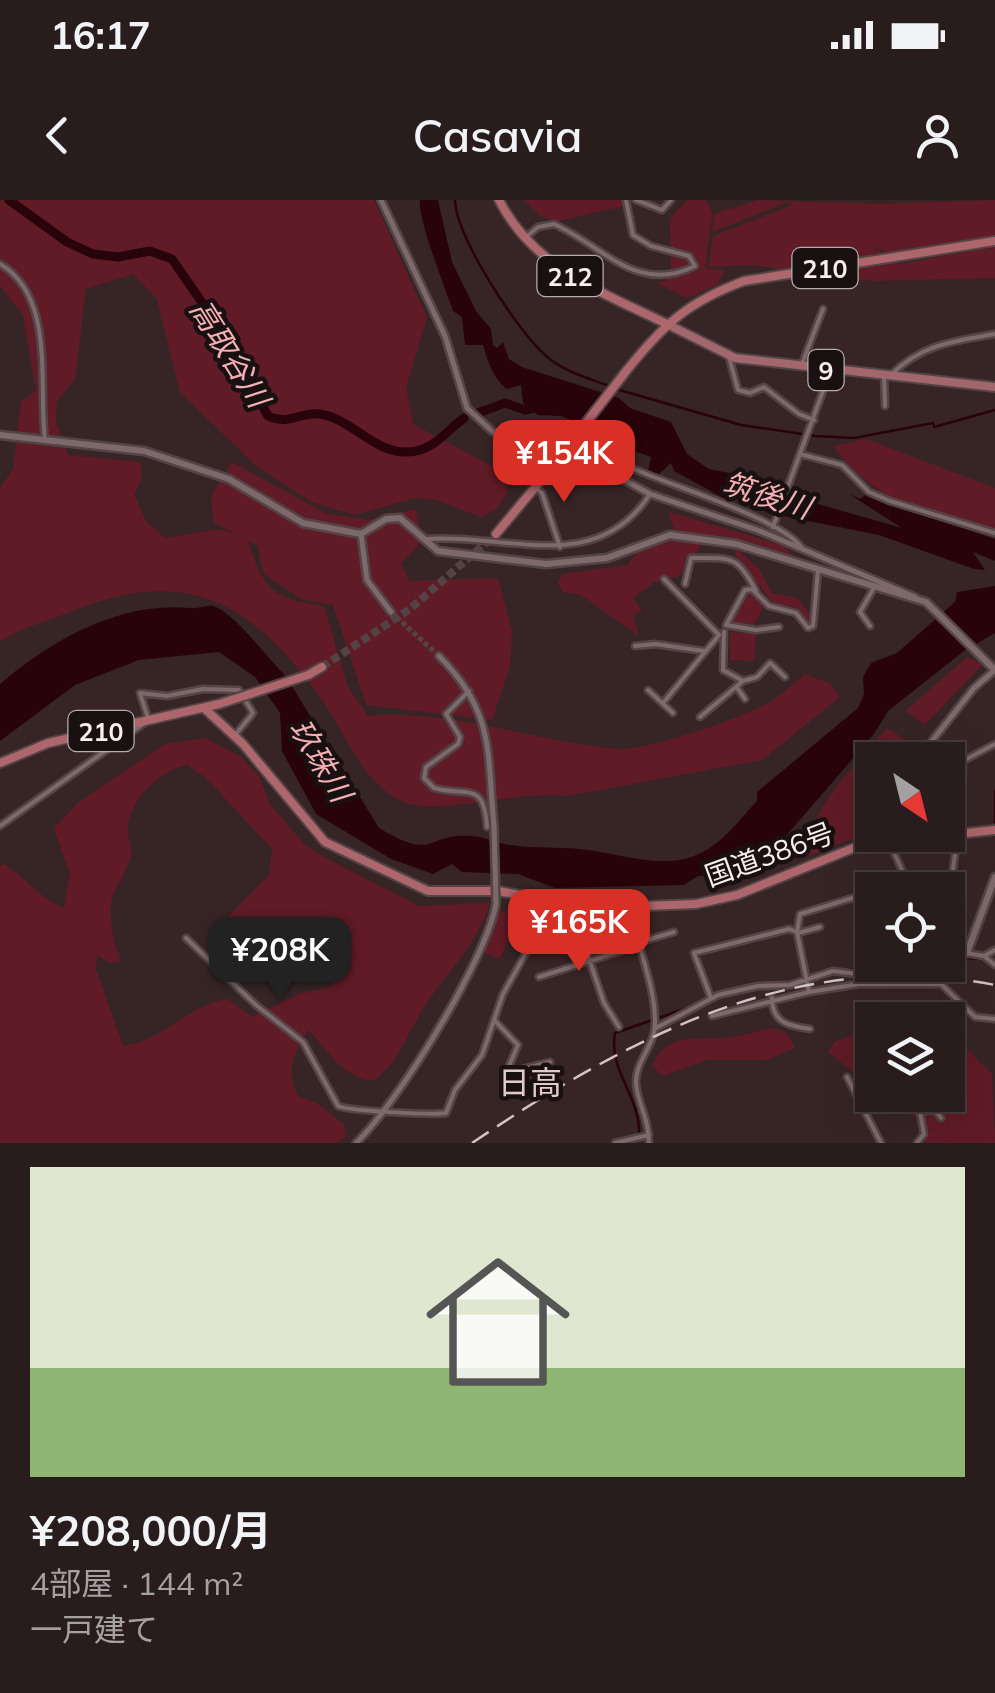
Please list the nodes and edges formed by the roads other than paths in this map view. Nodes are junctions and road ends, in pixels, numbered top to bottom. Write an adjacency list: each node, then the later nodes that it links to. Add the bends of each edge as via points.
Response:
1 (381, 200): 21 (street, via 445,336 471,416 493,432)
2 (499, 200): 6 (highway, 212)
3 (626, 200): 6 (street, via 633,234 689,256 695,266 663,277 641,275 554,224)
4 (636, 200): 5 (street, via 662,210)
5 (671, 200)
6 (524, 239): 10 (highway, 212, via 564,272)
7 (995, 241): 10 (highway, 210, via 744,281)
8 (0, 264): 20 (street, via 20,278 40,334)
9 (824, 308): 13 (street)
10 (665, 322): 12 (main road, 9); 23 (highway, 210, bridge)
11 (995, 334): 15 (street, via 951,339)
12 (729, 355): 13 (main road, 9); 18 (street, via 738,390 764,387)
13 (800, 368): 14 (main road, 9)
14 (830, 370): 15 (main road, 9); 18 (street)
15 (888, 374): 16 (main road, 9); 17 (street)
16 (995, 387)
17 (885, 406)
18 (814, 420): 22 (street)
19 (0, 435): 20 (main road)
20 (45, 440): 27 (main road, via 144,451 229,479 303,522)
21 (569, 456): 24 (street); 25 (street, via 582,445 606,452)
22 (798, 457): 25 (street); 26 (street, via 842,465 869,492)
23 (535, 487): 28 (highway, 210); 30 (street)
24 (650, 494): 30 (street, via 623,526); 31 (street)
25 (773, 527): 31 (street)
26 (995, 533)
27 (361, 534): 29 (main road, via 392,517); 38 (street, via 367,580)
28 (496, 534)
29 (427, 539): 30 (street); 32 (main road, via 449,554 567,564 676,536 726,542)
30 (560, 547)
31 (804, 552): 37 (street)
32 (818, 570): 35 (main road); 36 (street, via 816,621 808,628 796,613 769,606)
33 (664, 579): 42 (street)
34 (685, 584): 36 (street, via 691,558 728,558)
35 (875, 586): 37 (main road); 39 (street, via 860,612)
36 (756, 591): 40 (street, via 745,590)
37 (919, 600): 47 (main road, via 938,610)
38 (391, 612)
39 (870, 626)
40 (730, 627): 41 (street); 42 (street)
41 (779, 627)
42 (722, 634): 44 (street); 49 (street, via 720,664)
43 (635, 646): 44 (street)
44 (705, 652): 54 (street)
45 (438, 656): 52 (street)
46 (322, 667): 55 (highway, 210, bridge)
47 (992, 667): 60 (street)
48 (785, 677): 49 (street, via 770,662)
49 (743, 681): 50 (street)
50 (738, 689): 53 (street); 57 (street)
51 (648, 690): 54 (street)
52 (469, 692): 66 (street, via 488,737); 66 (street, via 446,714 458,744 426,767 424,778 434,788 478,797)
53 (745, 698)
54 (663, 703): 56 (street)
55 (204, 708): 58 (highway, 210); 59 (highway, 国道386号)
56 (673, 713)
57 (700, 718)
58 (148, 720): 59 (street, via 140,696 239,690 253,712); 64 (highway, 210, via 48,743); 65 (street)
59 (235, 736): 72 (highway, 国道386号, via 308,826 350,857 428,891)
60 (932, 740): 61 (street)
61 (935, 742)
62 (995, 744): 63 (street)
63 (965, 760)
64 (0, 763)
65 (0, 826)
66 (491, 827): 101 (street, bridge, via 496,904 487,934 419,1063)
67 (995, 830): 68 (highway, 国道386号)
68 (965, 833)
69 (855, 847): 76 (highway, 国道386号, via 723,899)
70 (995, 877): 73 (main road)
71 (855, 897): 79 (street, via 800,914)
72 (545, 901): 74 (highway, 国道386号); 94 (street)
73 (986, 901): 75 (street); 83 (main road)
74 (572, 906): 76 (highway, 国道386号); 86 (street)
75 (995, 908)
76 (630, 909): 81 (street)
77 (820, 927): 79 (street)
78 (674, 932): 81 (street)
79 (798, 932): 89 (street); 91 (street, via 780,930 694,953)
80 (186, 938): 101 (street, via 303,1042 338,1106)
81 (637, 945): 86 (street); 96 (street)
82 (995, 950): 84 (street)
83 (967, 953): 84 (street)
84 (984, 956): 85 (street)
85 (993, 961)
86 (593, 962): 88 (street); 97 (street, via 604,1003)
87 (855, 974): 89 (street, via 833,970)
88 (539, 977)
89 (807, 977): 90 (street); 91 (street)
90 (809, 992): 92 (street); 95 (street, via 941,984 976,1018)
91 (711, 998): 96 (street)
92 (772, 998): 93 (street); 98 (street, via 775,1016 785,1025)
93 (712, 1016)
94 (493, 1020): 99 (street, via 518,1045 506,1073); 101 (street, via 482,1055 446,1113)
95 (995, 1020)
96 (655, 1023): 103 (street, via 636,1086 648,1115)
97 (619, 1027)
98 (810, 1029)
99 (550, 1062)
100 (847, 1077): 107 (street)
101 (386, 1108): 104 (street)
102 (941, 1118): 108 (street, via 935,1110 920,1112 924,1134)
103 (643, 1135): 105 (street); 106 (street)
104 (356, 1143)
105 (616, 1143)
106 (649, 1143)
107 (881, 1143)
108 (917, 1143)

